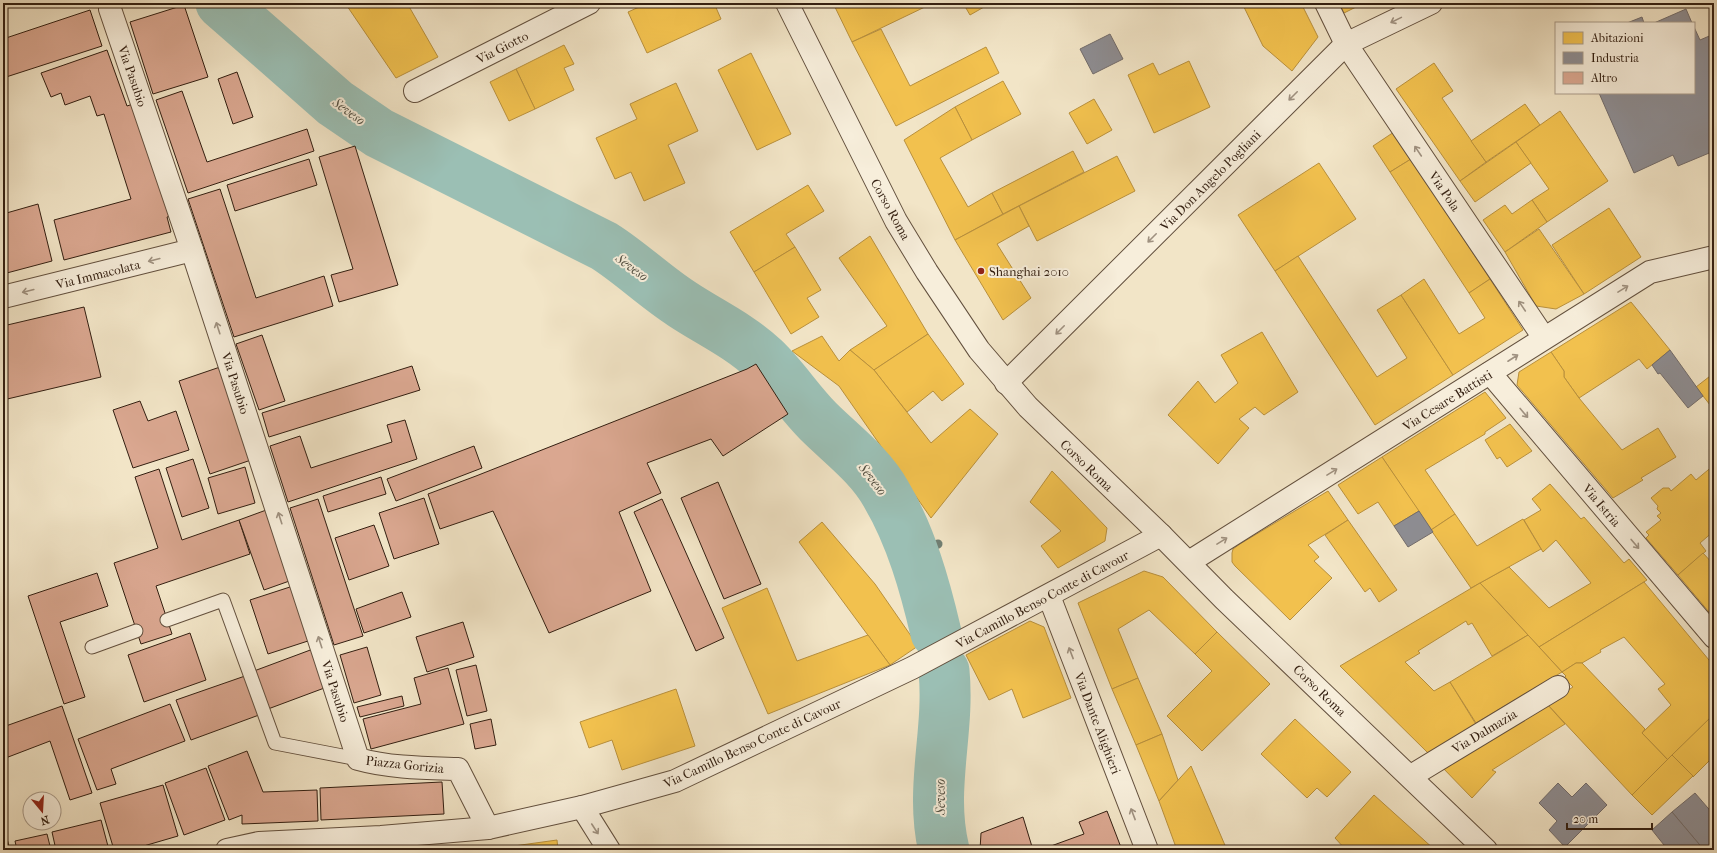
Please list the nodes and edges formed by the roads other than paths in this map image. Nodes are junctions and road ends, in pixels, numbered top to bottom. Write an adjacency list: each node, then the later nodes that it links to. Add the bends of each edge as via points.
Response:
1 (590, 3): 7 (street, Via Giotto)
2 (787, 3): 13 (street, Corso Roma, via 900,227 951,310)
3 (1326, 3): 6 (street, Via Pola)
4 (1431, 3): 6 (street, Via Don Angelo Pogliani, one-way to 6)
5 (110, 9): 8 (street, Via Pasubio)
6 (1346, 44): 11 (street, Via Pola, one-way to 6); 13 (street, Via Don Angelo Pogliani, one-way to 13)
7 (416, 91)
8 (192, 250): 10 (street, Via Immacolata, one-way to 10); 22 (street, Via Pasubio, one-way to 8)
9 (1714, 257): 11 (street, Via Cesare Battisti, one-way to 9, via 1650,272)
10 (3, 297)
11 (1544, 338): 12 (street, Via Cesare Battisti, one-way to 11)
12 (1490, 373): 15 (street, Via Cesare Battisti, one-way to 12); 19 (street, Via Istria, one-way to 19)
13 (1006, 383): 14 (street, Corso Roma)
14 (1161, 535): 15 (street, Corso Roma); 16 (street, Via Camillo Benso Conte di Cavour)
15 (1189, 562): 23 (street, Corso Roma, via 1224,599)
16 (1049, 596): 24 (street, Via Camillo Benso Conte di Cavour, via 912,668 675,781); 28 (street, Via Dante Alighieri, one-way to 16)
17 (167, 620): 22 (lane, via 223,600 275,743)
18 (136, 631): 20 (lane)
19 (1714, 637)
20 (92, 647)
21 (1558, 687): 23 (street, Via Dalmazia)
22 (358, 759): 25 (street, Piazza Gorizia, via 416,768 458,769)
23 (1411, 776): 29 (street, Corso Roma)
24 (582, 807): 25 (street, Via Camillo Benso Conte di Cavour); 27 (street, one-way to 27)
25 (488, 828): 26 (street, Via Camillo Benso Conte di Cavour, via 259,843)
26 (227, 850)
27 (609, 850)
28 (1147, 850)
29 (1486, 850)

